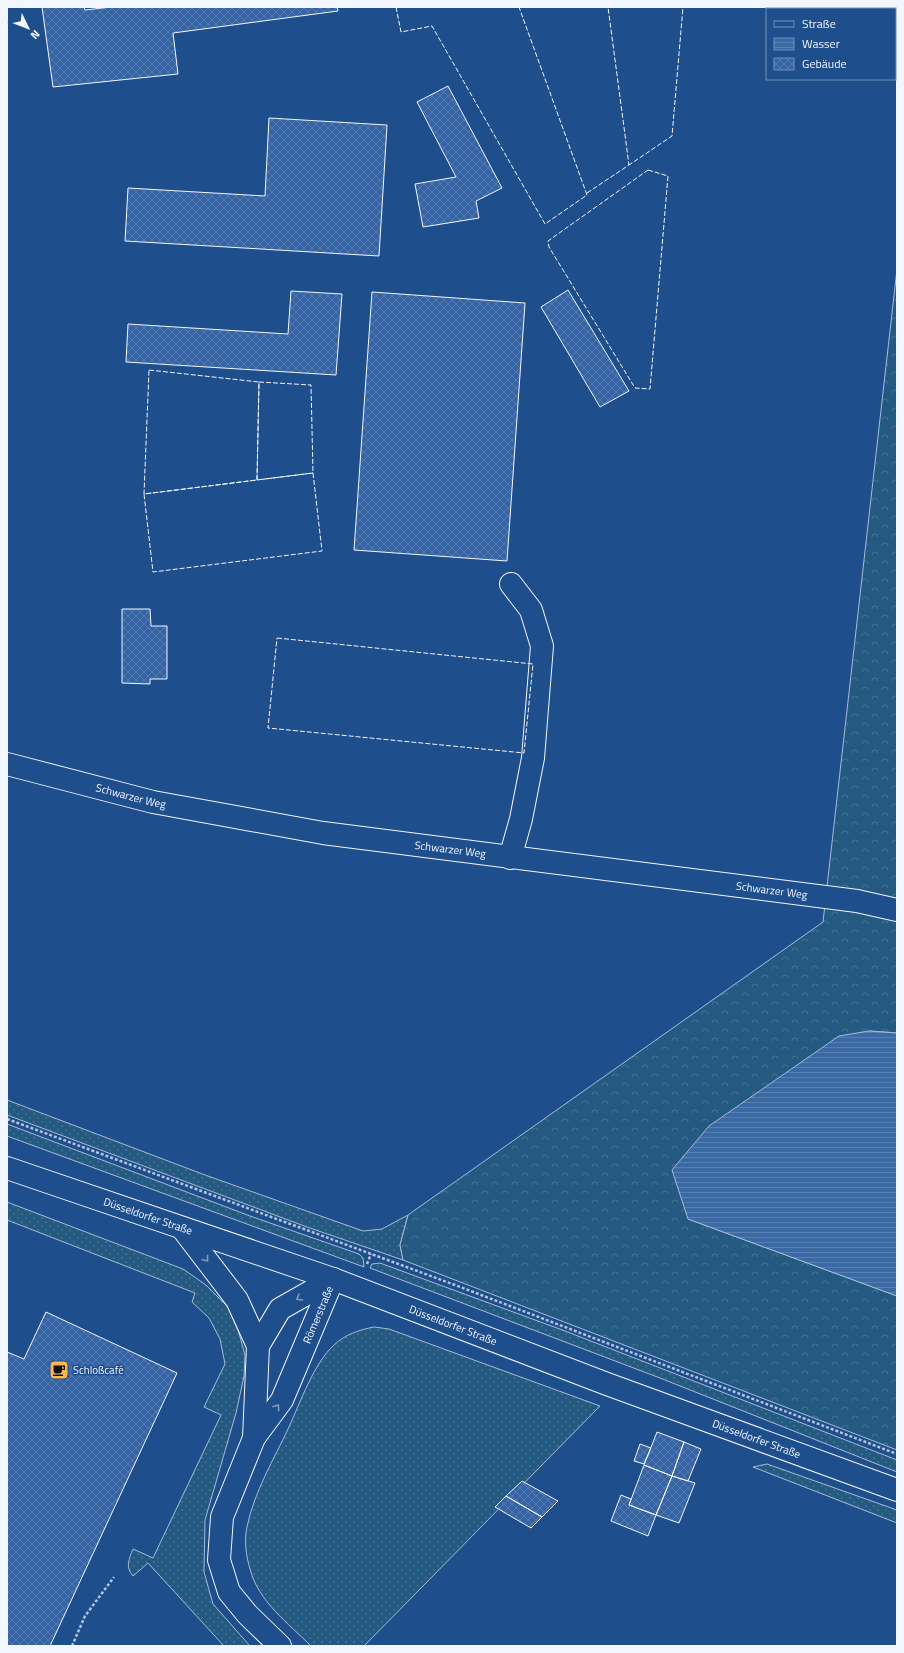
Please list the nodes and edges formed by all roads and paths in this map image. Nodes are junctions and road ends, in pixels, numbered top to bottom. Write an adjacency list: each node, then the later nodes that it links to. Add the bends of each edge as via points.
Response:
1 (512, 584): 3 (street, via 531,610 542,646 532,758 521,819)
2 (7, 764): 3 (street, Schwarzer Weg, via 160,804 323,833)
3 (510, 858): 4 (street, Schwarzer Weg, via 857,901)
4 (897, 910)
5 (7, 1119): 11 (path, via 448,1282)
6 (7, 1168): 7 (street, Düsseldorfer Straße)
7 (182, 1228): 8 (street, Düsseldorfer Straße); 9 (street, one-way to 9, via 237,1300)
8 (333, 1279): 9 (street, Römerstraße, one-way to 9, via 280,1309); 10 (street, Römerstraße, one-way to 8, via 282,1400); 12 (street, Düsseldorfer Straße, via 607,1384)
9 (258, 1346): 10 (street, Römerstraße)
10 (254, 1438): 15 (street, Römerstraße, via 222,1517 219,1560 229,1592 247,1614)
11 (897, 1454)
12 (897, 1490)
13 (114, 1578): 14 (path, via 85,1616)
14 (72, 1646)
15 (280, 1646)

